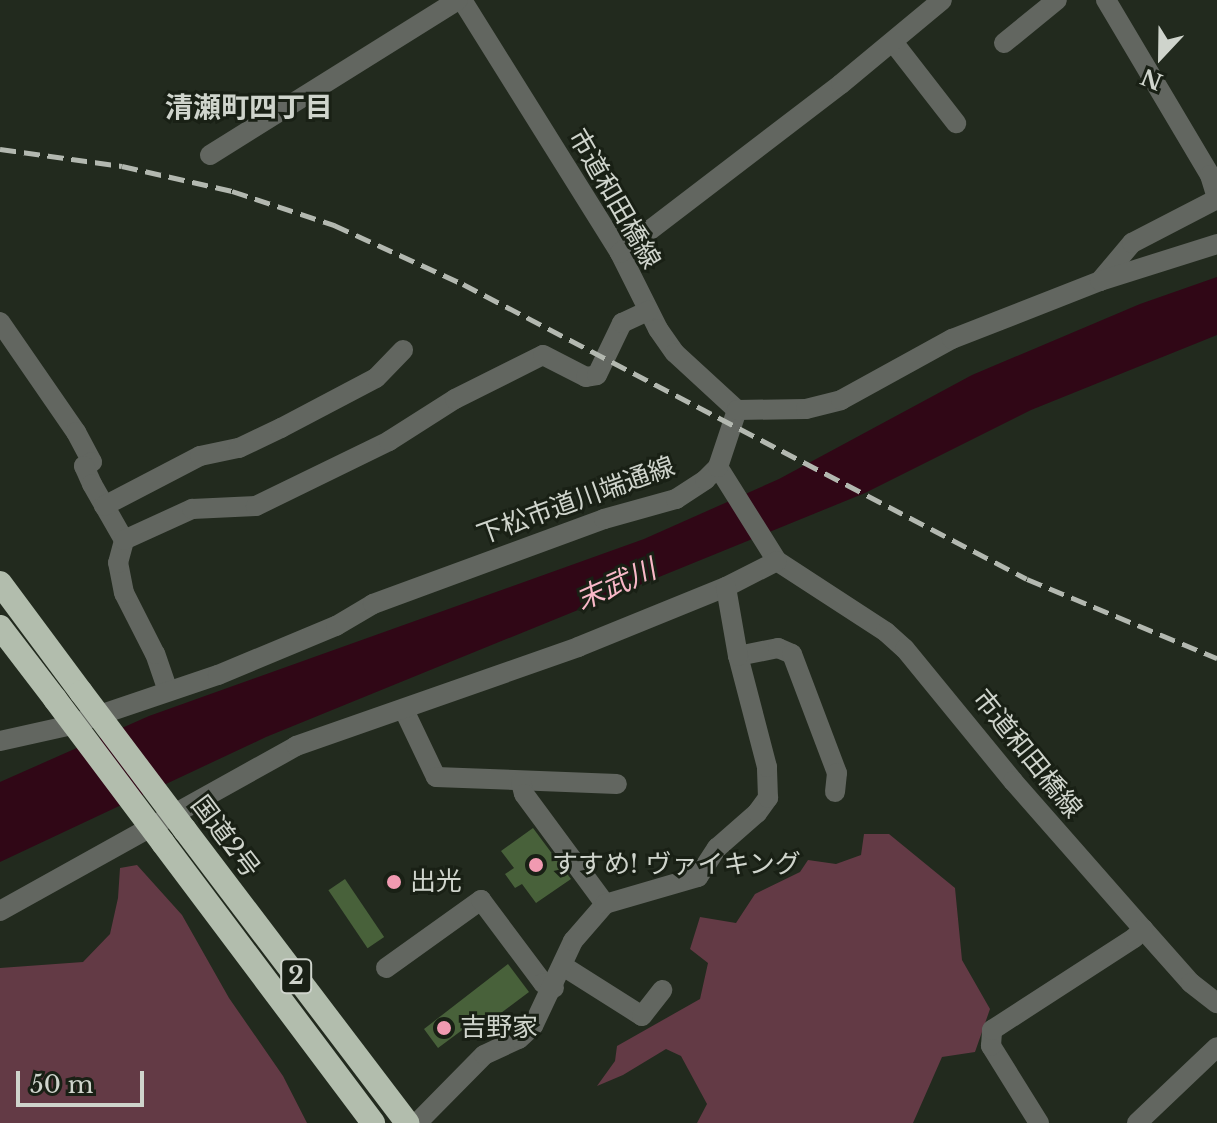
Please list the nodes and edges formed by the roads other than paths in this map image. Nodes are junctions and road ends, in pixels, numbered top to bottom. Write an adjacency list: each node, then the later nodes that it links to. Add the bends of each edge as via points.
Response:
1 (460, 0): 8 (street); 11 (street, 市道和田橋線)
2 (942, 0): 5 (street)
3 (1057, 0): 6 (street)
4 (1106, 0): 9 (street, via 1210,175)
5 (893, 42): 7 (street); 11 (street)
6 (1004, 43)
7 (956, 123)
8 (210, 155)
9 (1217, 198): 12 (street, via 1132,243)
10 (1217, 244): 12 (street)
11 (620, 253): 13 (street, 市道和田橋線)
12 (1100, 281): 16 (street, via 952,339 841,400 806,409)
13 (648, 311): 16 (street, 市道和田橋線, via 675,353); 19 (street, via 622,323 597,375 586,377 543,355 455,399 389,441 256,506 192,509)
14 (0, 322): 18 (street, via 76,432 92,462 84,466)
15 (403, 350): 18 (street, via 376,378 239,448 200,456)
16 (737, 410): 17 (street)
17 (723, 473): 20 (street); 25 (street, 下松市道川端通線, via 676,499 482,562 373,604 267,656)
18 (104, 506): 19 (street)
19 (124, 540): 25 (street, via 118,563 124,593)
20 (771, 553): 22 (street); 33 (street, 市道和田橋線, via 905,649)
21 (0, 583): 41 (highway, 国道2号 / 2, bridge)
22 (726, 587): 24 (street); 26 (street)
23 (0, 627): 40 (highway, 国道2号 / 2, bridge)
24 (738, 656): 30 (street, via 778,648 792,654 837,773); 31 (street, via 767,767 768,798 717,848 698,877)
25 (168, 691): 27 (street, 下松市道川端通線, via 67,726)
26 (404, 710): 28 (street, via 436,777); 32 (street, via 296,746)
27 (0, 741)
28 (521, 782): 29 (street); 31 (street, via 524,794)
29 (617, 784)
30 (835, 792)
31 (605, 904): 34 (street, via 585,923)
32 (0, 911)
33 (1143, 929): 38 (street, 市道和田橋線, via 1191,983); 43 (street, via 992,1030 991,1046)
34 (563, 966): 36 (street); 37 (street, via 642,1016)
35 (386, 968): 36 (street, via 481,900 543,983)
36 (554, 988): 42 (street, via 533,1026 519,1039 484,1055)
37 (662, 990)
38 (1217, 1003)
39 (1217, 1047): 44 (street)
40 (373, 1123)
41 (407, 1123)
42 (417, 1123)
43 (1039, 1123)
44 (1137, 1123)

